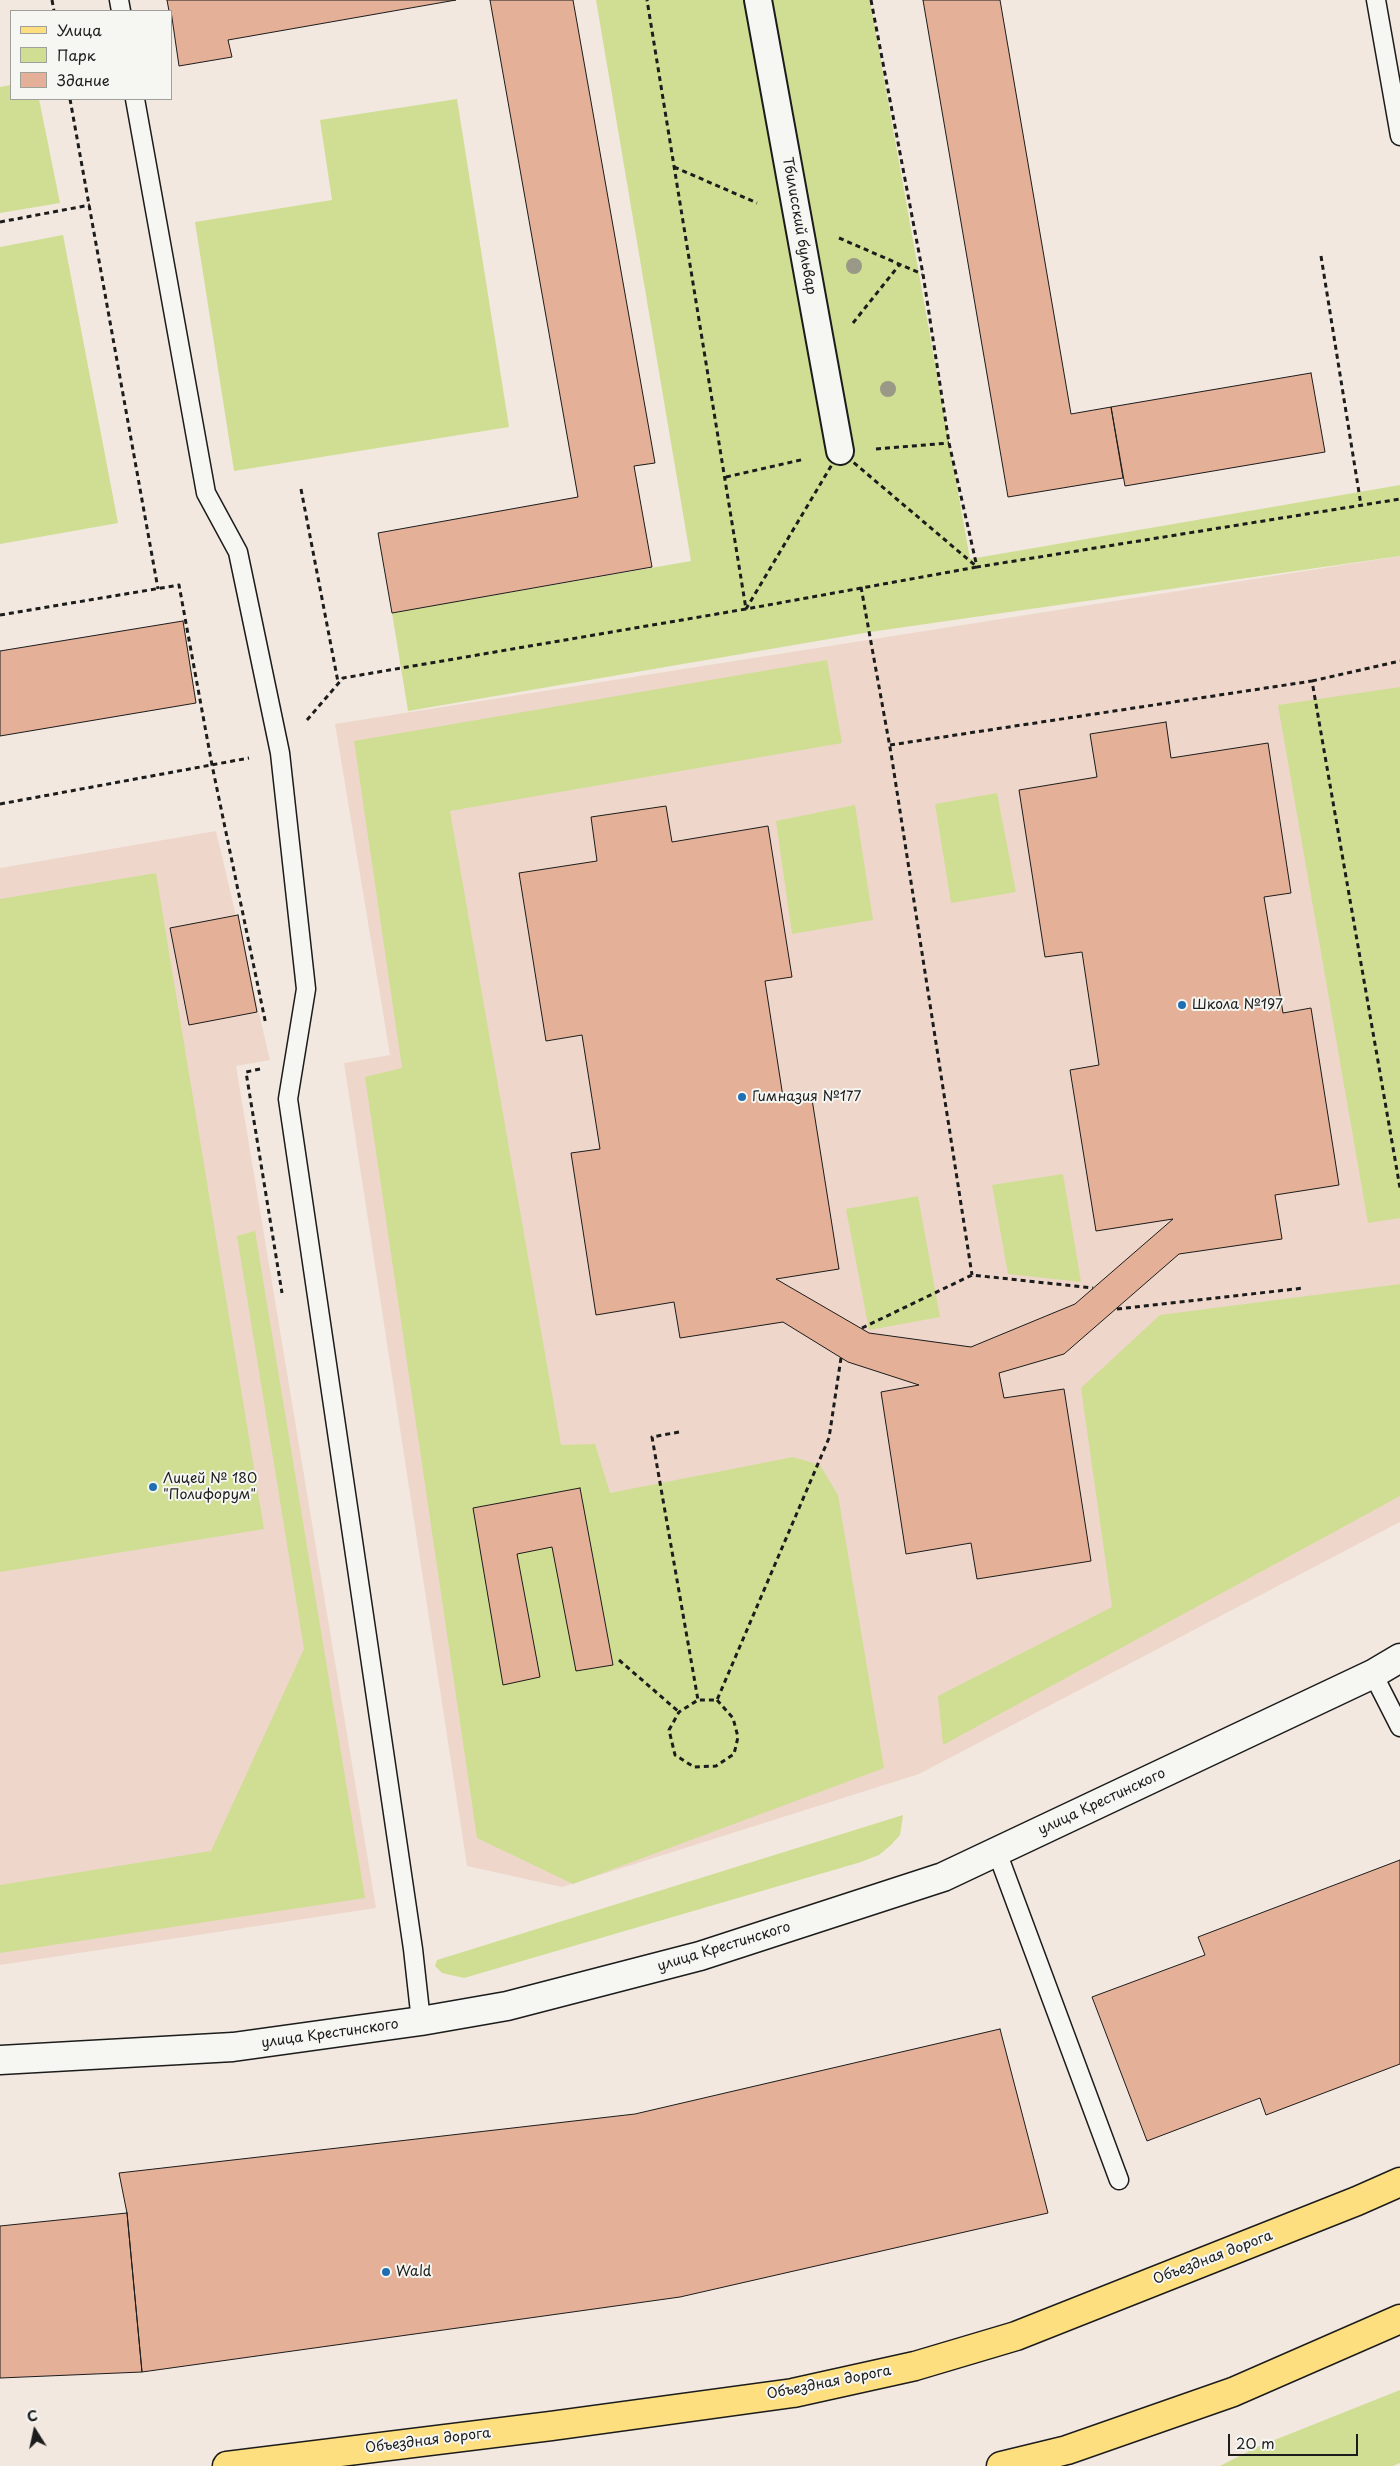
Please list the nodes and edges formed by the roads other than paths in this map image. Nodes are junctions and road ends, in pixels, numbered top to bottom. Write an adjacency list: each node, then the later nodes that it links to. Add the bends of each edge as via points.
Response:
1 (758, 0): 5 (street, Тбилисский бульвар)
2 (1376, 0): 4 (lane)
3 (135, 100): 10 (lane, via 206,493 238,552 280,753 306,989 288,1099 412,1939)
4 (1400, 136)
5 (840, 451)
6 (1400, 1658): 7 (street, улица Крестинского)
7 (1374, 1674): 8 (lane); 9 (street, улица Крестинского)
8 (1400, 1727)
9 (997, 1852): 10 (street, улица Крестинского, via 943,1877 700,1956 507,2006); 12 (lane)
10 (420, 2021): 11 (street, улица Крестинского, via 233,2047)
11 (0, 2060)
12 (1119, 2180)
13 (1400, 2182): 16 (main road, Объездная дорога, via 1016,2336 915,2366 793,2393)
14 (1400, 2320): 15 (main road, via 1234,2392)
15 (1068, 2458): 17 (main road)
16 (227, 2466)
17 (1001, 2466)

